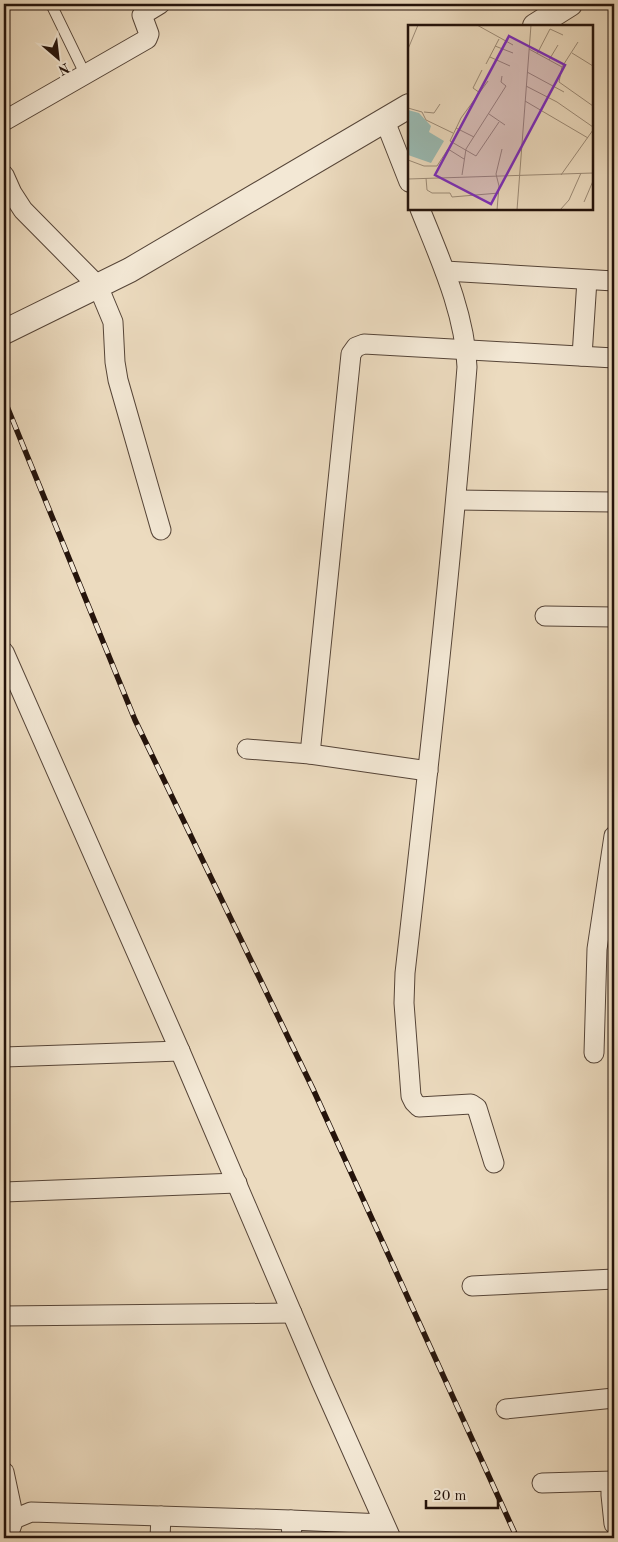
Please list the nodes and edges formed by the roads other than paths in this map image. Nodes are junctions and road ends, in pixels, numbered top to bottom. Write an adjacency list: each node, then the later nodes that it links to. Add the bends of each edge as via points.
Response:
1 (51, 4): 5 (lane)
2 (160, 4): 5 (street, via 142,15 149,34 147,39)
3 (570, 4): 4 (street)
4 (537, 25)
5 (85, 74): 7 (street)
6 (408, 107): 8 (street)
7 (4, 121)
8 (385, 121): 10 (street); 15 (street)
9 (4, 175): 15 (street, via 23,210)
10 (408, 179)
11 (420, 210): 12 (street)
12 (445, 271): 13 (street); 17 (street)
13 (587, 280): 14 (street); 18 (street)
14 (614, 281)
15 (98, 286): 16 (street); 22 (street, via 113,322 118,380)
16 (4, 332)
17 (467, 350): 18 (street); 20 (street); 27 (street, via 364,344 351,354)
18 (582, 356): 19 (street)
19 (614, 358)
20 (457, 500): 21 (street); 28 (street)
21 (614, 502)
22 (161, 530)
23 (545, 616): 24 (street)
24 (614, 617)
25 (4, 652): 31 (street)
26 (247, 749): 27 (street)
27 (310, 754): 28 (street)
28 (428, 771): 34 (street, via 405,973 404,1003 412,1096 419,1107 471,1104 477,1108)
29 (614, 839): 30 (street)
30 (608, 916): 32 (street, via 596,964)
31 (180, 1051): 33 (street); 35 (street)
32 (594, 1054)
33 (4, 1057)
34 (494, 1163)
35 (238, 1183): 36 (street); 39 (street)
36 (4, 1192)
37 (614, 1279): 38 (street)
38 (472, 1286)
39 (292, 1313): 40 (street); 50 (street)
40 (4, 1316)
41 (614, 1398): 42 (street)
42 (506, 1409)
43 (4, 1472): 47 (street)
44 (613, 1481): 45 (street); 48 (street)
45 (542, 1483)
46 (160, 1516): 47 (street, via 32,1512); 49 (street); 52 (street)
47 (14, 1519): 51 (street)
48 (614, 1524)
49 (292, 1529): 50 (street)
50 (387, 1531)
51 (7, 1538)
52 (160, 1538)

